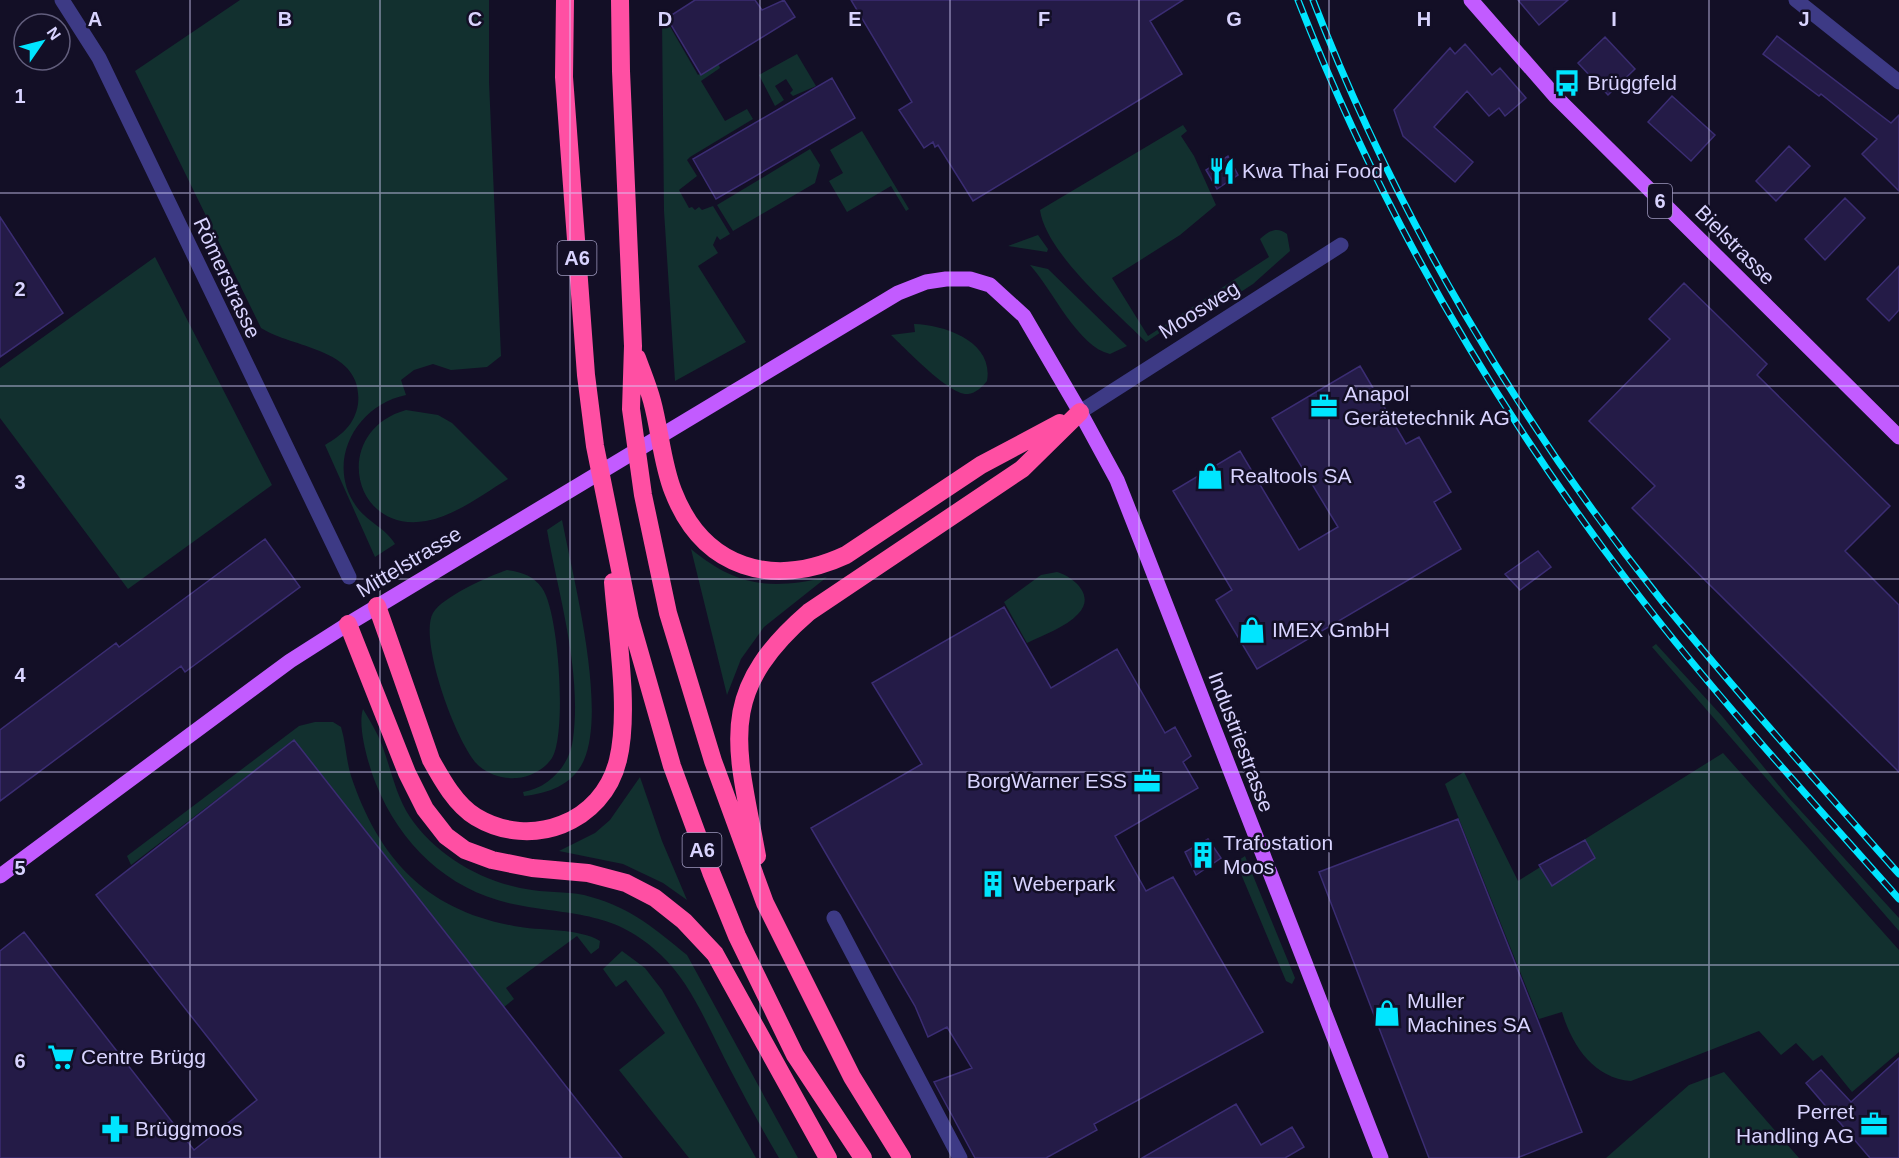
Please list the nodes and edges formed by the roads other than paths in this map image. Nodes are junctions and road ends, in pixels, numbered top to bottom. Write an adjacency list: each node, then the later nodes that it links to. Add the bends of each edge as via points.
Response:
1 (62, 0): 13 (street, Römerstrasse, via 99,58)
2 (565, 0): 12 (highway, A6, via 564,76 586,375)
3 (620, 0): 9 (highway, A6)
4 (1471, 0): 11 (main road, Bielstrasse / 6, via 1556,97)
5 (1796, 0): 6 (street)
6 (1899, 82)
7 (1341, 245): 10 (street, Moosweg)
8 (861, 315): 10 (main road, Industriestrasse, via 926,282 970,279 990,285 1024,316); 14 (main road, Mittelstrasse)
9 (633, 346): 10 (highway, via 652,400 672,488 684,515 702,540 721,554 762,570 800,571 846,555 981,465); 17 (highway, A6, via 631,409 668,613 713,761)
10 (1080, 412): 17 (highway, via 1022,469 809,612 764,658 740,709 738,732); 23 (main road, Industriestrasse, via 1117,480 1142,541)
11 (1899, 437)
12 (608, 514): 14 (highway, via 622,711 619,758 604,794 572,821 528,832 502,829 475,816 455,796 431,760); 20 (highway, A6, via 649,690 711,872 765,998 795,1055)
13 (349, 577)
14 (377, 606): 15 (main road, Mittelstrasse)
15 (348, 624): 16 (main road, Mittelstrasse, via 290,661); 19 (highway, via 425,809 446,836 465,850 492,860 588,873 626,883 655,898 692,929 715,954)
16 (0, 876)
17 (765, 903): 21 (highway, A6, via 852,1077)
18 (834, 918): 22 (street)
19 (828, 1158)
20 (862, 1158)
21 (902, 1158)
22 (960, 1158)
23 (1381, 1158)

